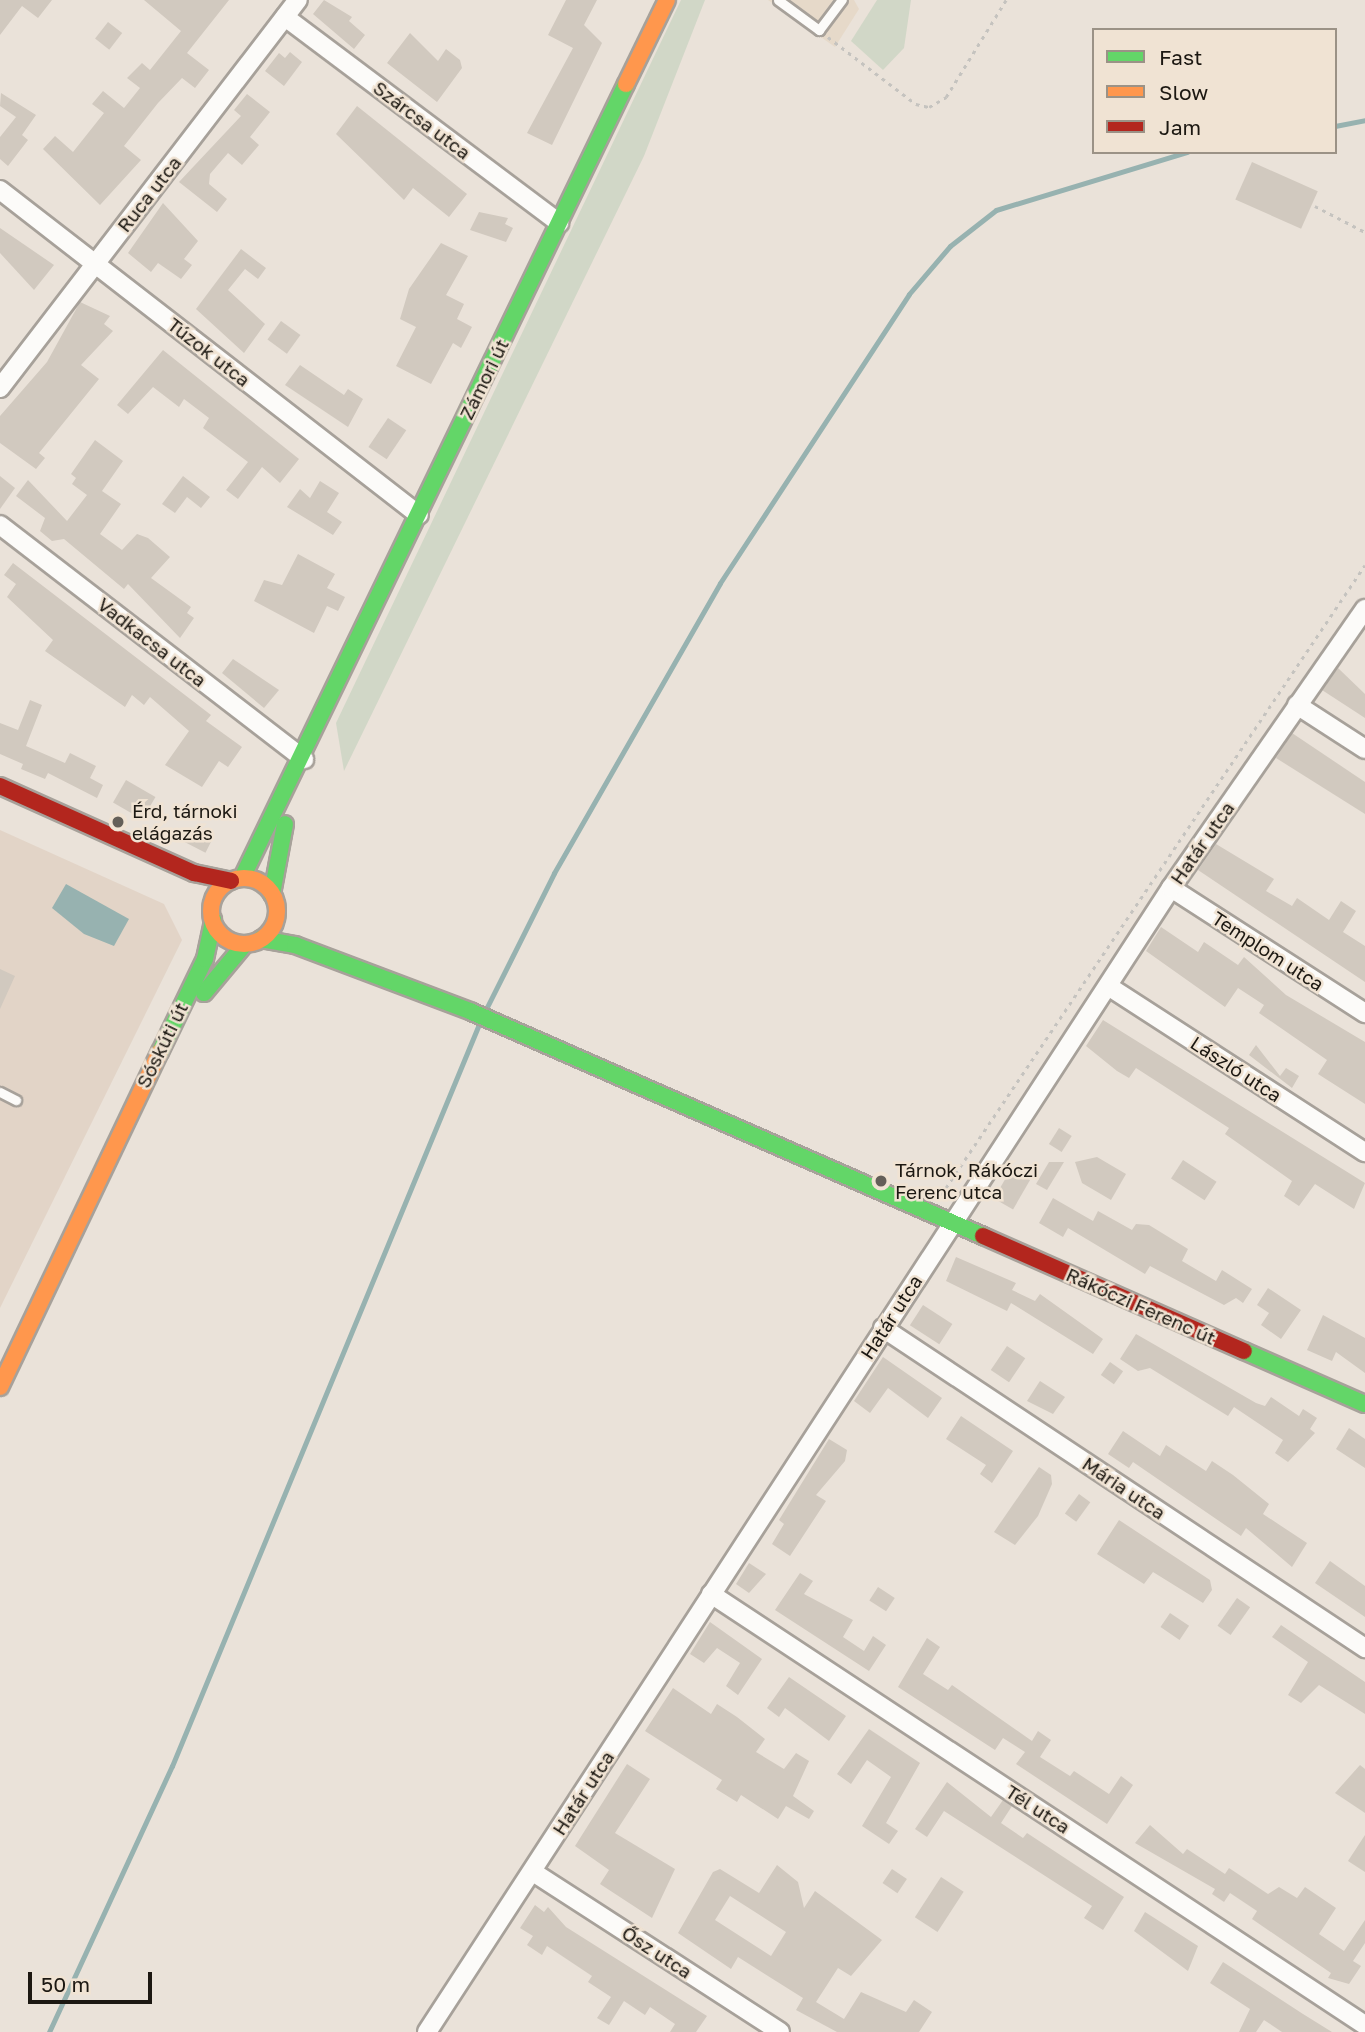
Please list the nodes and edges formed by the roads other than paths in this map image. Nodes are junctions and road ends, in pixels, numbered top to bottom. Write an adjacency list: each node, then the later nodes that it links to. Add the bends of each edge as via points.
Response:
1 (298, 0): 5 (street, Ruca utca)
2 (667, 0): 7 (main road, Zámori út)
3 (778, 0): 4 (lane, via 820,30)
4 (842, 0)
5 (285, 17): 7 (street, Szárcsa utca); 8 (street, Ruca utca)
6 (0, 190): 8 (street, Túzok utca)
7 (559, 223): 10 (main road, Zámori út)
8 (95, 264): 9 (street, Ruca utca); 10 (street, Túzok utca)
9 (0, 388)
10 (419, 515): 15 (main road, Zámori út)
11 (0, 525): 15 (street, Vadkacsa utca)
12 (1365, 609): 13 (street, Határ utca)
13 (1297, 705): 14 (street); 19 (street, Határ utca)
14 (1365, 749)
15 (304, 759): 18 (main road, Zámori út); 20 (main road, Zámori út, via 275,856)
16 (0, 786): 17 (main road)
17 (88, 827): 18 (main road, via 204,876); 21 (main road)
18 (237, 879): 20 (main road, via 259,882); 21 (main road)
19 (1171, 888): 25 (street, Határ utca); 26 (street, Templom utca)
20 (274, 902): 22 (main road); 24 (main road, via 297,925)
21 (212, 914): 23 (main road, via 228,940); 30 (main road, Sóskúti út, via 205,959)
22 (261, 939): 23 (main road); 24 (main road, via 295,944)
23 (245, 944): 30 (main road, Sóskúti út, via 219,968)
24 (407, 986): 31 (main road, Rákóczi Ferenc út)
25 (1108, 986): 29 (street, László utca); 31 (street, Határ utca)
26 (1365, 1013)
27 (0, 1092): 28 (lane)
28 (16, 1100)
29 (1365, 1152)
30 (104, 1168): 33 (main road, Sóskúti út)
31 (952, 1223): 32 (street, Határ utca); 34 (main road, Rákóczi Ferenc út)
32 (883, 1328): 35 (street, Határ utca); 36 (street, Mária utca)
33 (0, 1387)
34 (1365, 1404)
35 (711, 1594): 37 (street, Határ utca); 38 (street, Tél utca)
36 (1365, 1648)
37 (533, 1872): 39 (street, Határ utca); 40 (street, Ősz utca)
38 (1365, 2025)
39 (427, 2032)
40 (780, 2032)

